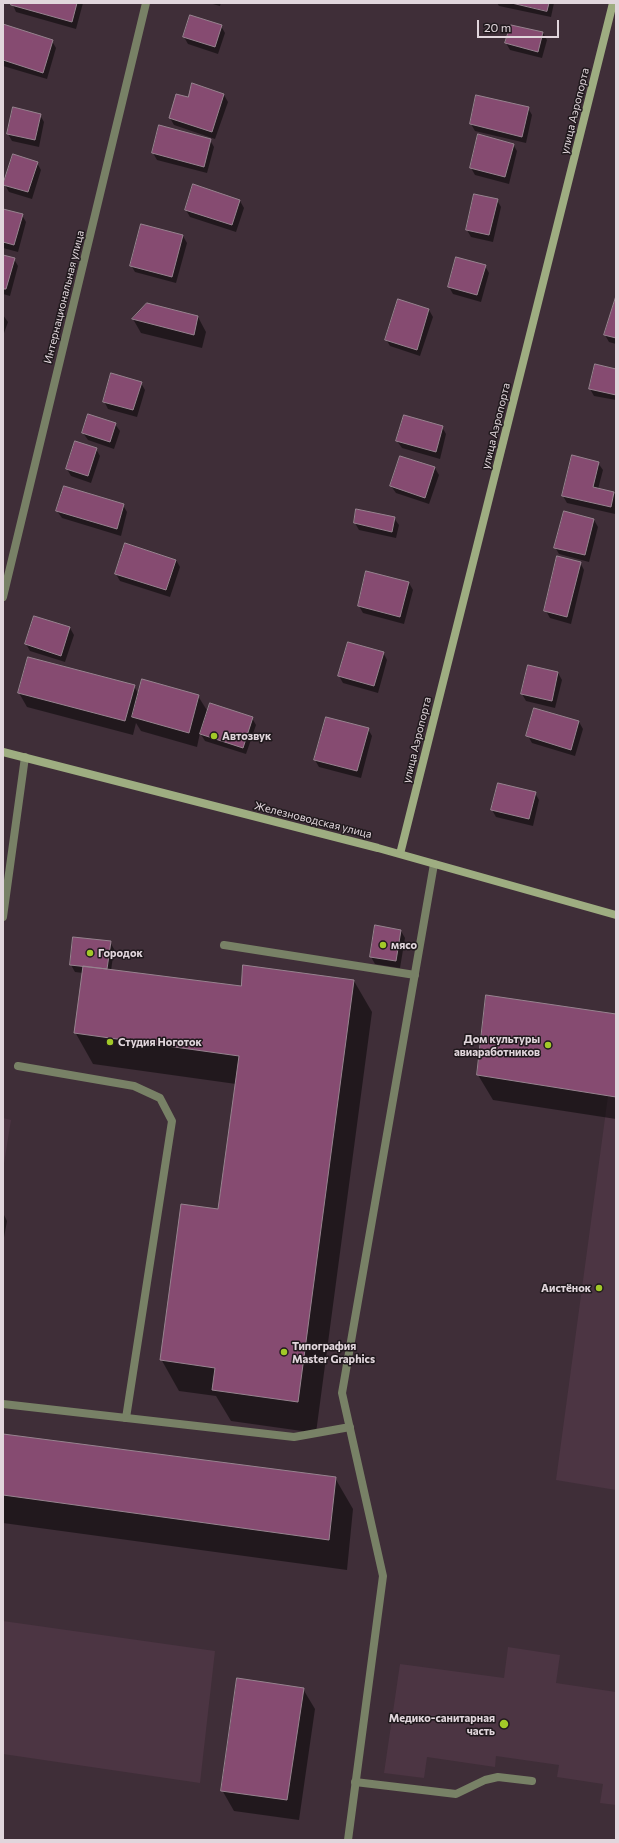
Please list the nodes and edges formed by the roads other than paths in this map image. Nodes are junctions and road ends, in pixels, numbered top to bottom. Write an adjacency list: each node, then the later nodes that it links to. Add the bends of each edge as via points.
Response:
1 (146, 3): 3 (street, Интернациональная улица)
2 (613, 3): 6 (street, улица Аэропорта)
3 (3, 597)
4 (3, 752): 5 (street, Железноводская улица)
5 (25, 757): 6 (street, Железноводская улица); 9 (street)
6 (400, 854): 7 (street, Железноводская улица)
7 (434, 864): 8 (street, Железноводская улица); 11 (street)
8 (616, 915)
9 (3, 917)
10 (224, 945): 11 (street)
11 (415, 975): 15 (street, via 342,1393)
12 (18, 1066): 14 (street, via 134,1086 160,1098 172,1121)
13 (3, 1404): 14 (street)
14 (126, 1418): 15 (street, via 294,1437)
15 (350, 1427): 17 (street, via 383,1576)
16 (532, 1781): 17 (street, via 498,1777 485,1780 456,1794)
17 (355, 1782): 18 (street)
18 (348, 1840)

